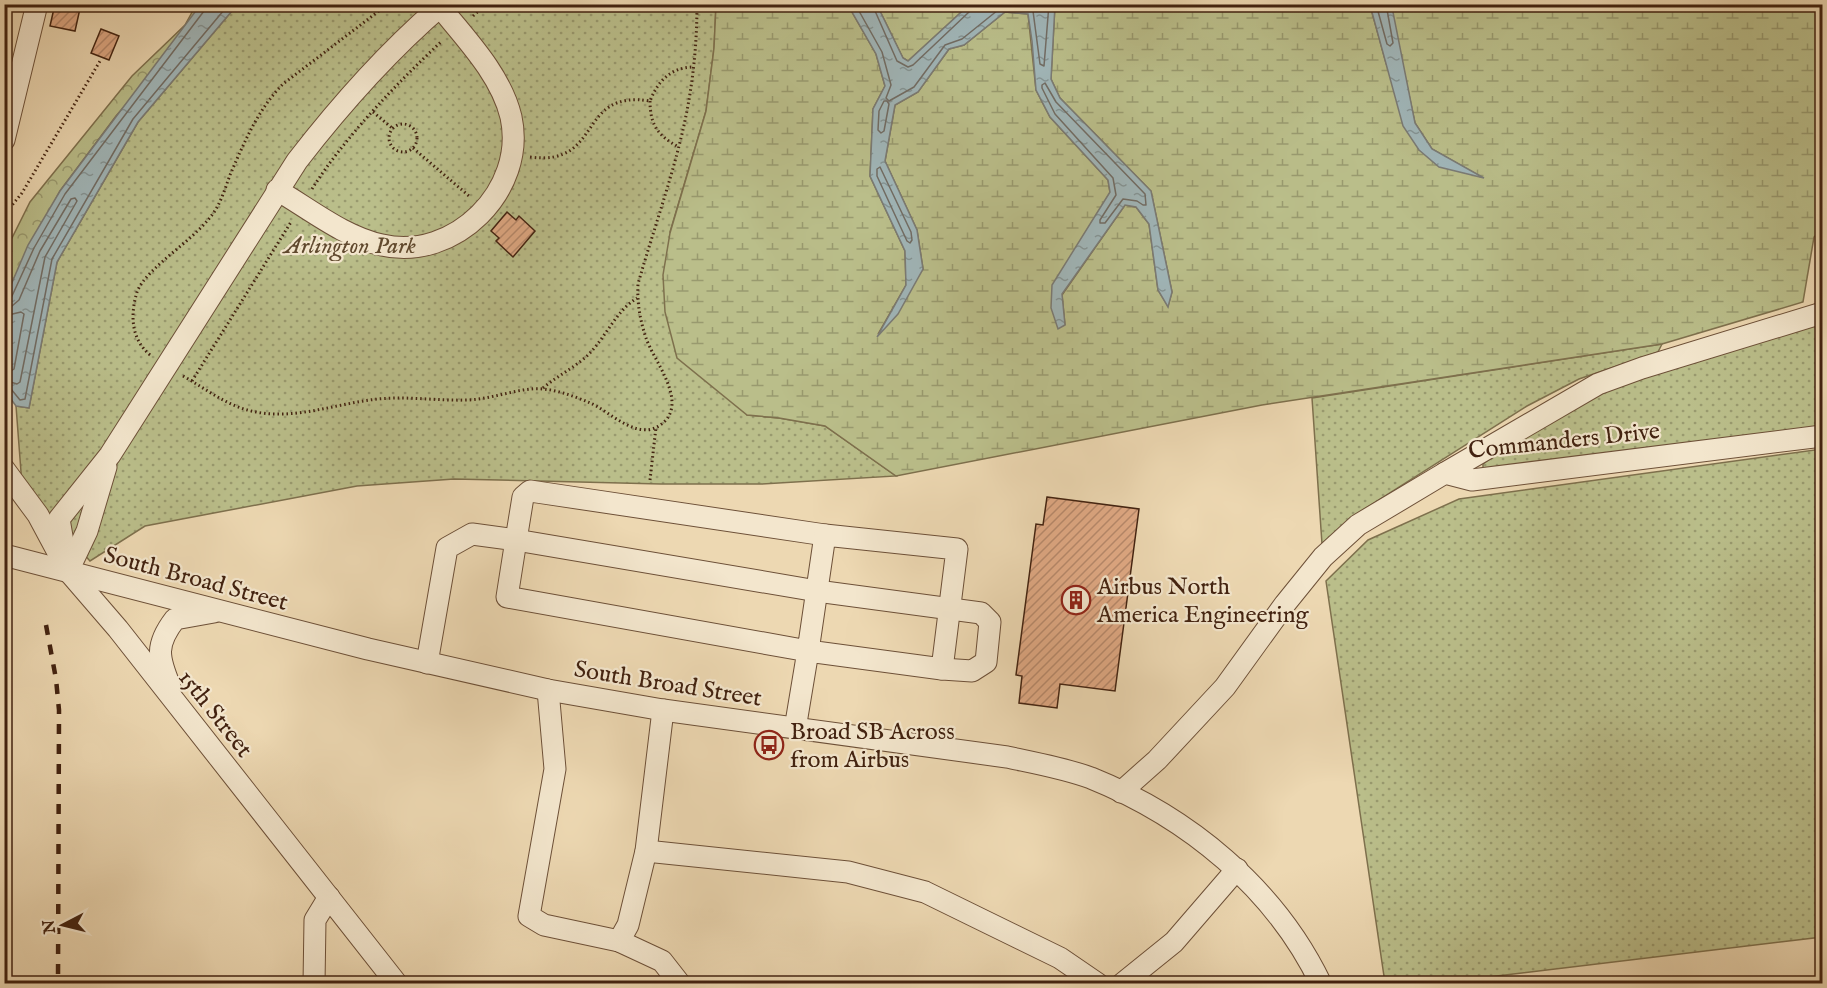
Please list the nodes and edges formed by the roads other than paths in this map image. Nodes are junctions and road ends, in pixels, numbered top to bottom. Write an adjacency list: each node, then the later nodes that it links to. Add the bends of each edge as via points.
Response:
1 (37, 4): 3 (street)
2 (442, 6): 4 (street, via 359,85); 4 (street, via 492,76 511,118 509,168 489,206 443,240 404,248 363,240)
3 (4, 140)
4 (277, 190): 7 (street)
5 (1822, 313): 9 (street, via 1598,384)
6 (1822, 436): 9 (street, Commanders Drive, via 1472,480)
7 (110, 455): 13 (street, via 87,531); 13 (street, via 60,519)
8 (4, 469): 13 (street, 15th Street, via 38,515)
9 (1445, 473): 24 (street, Commanders Drive, via 1358,525 1323,557 1226,687)
10 (825, 535): 11 (street, via 530,491 523,497); 14 (street); 15 (street, via 957,549)
11 (516, 540): 14 (street); 17 (street, via 507,597); 18 (street, via 472,534 447,548)
12 (4, 555): 13 (street, South Broad Street)
13 (68, 571): 16 (street, South Broad Street); 21 (street, 15th Street)
14 (817, 591): 15 (street); 17 (street)
15 (950, 609): 19 (street); 19 (street, via 981,613 990,622 986,662 972,671)
16 (220, 611): 18 (street, South Broad Street); 21 (street, via 175,619 159,646 163,670)
17 (808, 651): 19 (street); 23 (street)
18 (428, 663): 20 (street, South Broad Street)
19 (942, 669)
20 (548, 690): 22 (street, South Broad Street); 28 (street, via 555,769 529,916 544,926)
21 (180, 709): 27 (street, 15th Street)
22 (663, 710): 23 (street, South Broad Street); 25 (street)
23 (795, 729): 24 (street, South Broad Street, via 1007,757 1090,778)
24 (1121, 792): 26 (street, South Broad Street, via 1160,811)
25 (645, 851): 28 (street, via 628,925); 32 (street, via 848,872 925,892 1060,958)
26 (1237, 869): 33 (street, via 1174,942); 34 (street, South Broad Street, via 1294,938)
27 (329, 897): 29 (street, via 315,920); 30 (street, 15th Street)
28 (619, 941): 31 (street, via 662,961)
29 (315, 984)
30 (397, 984)
31 (680, 984)
32 (1098, 984)
33 (1122, 984)
34 (1321, 984)

